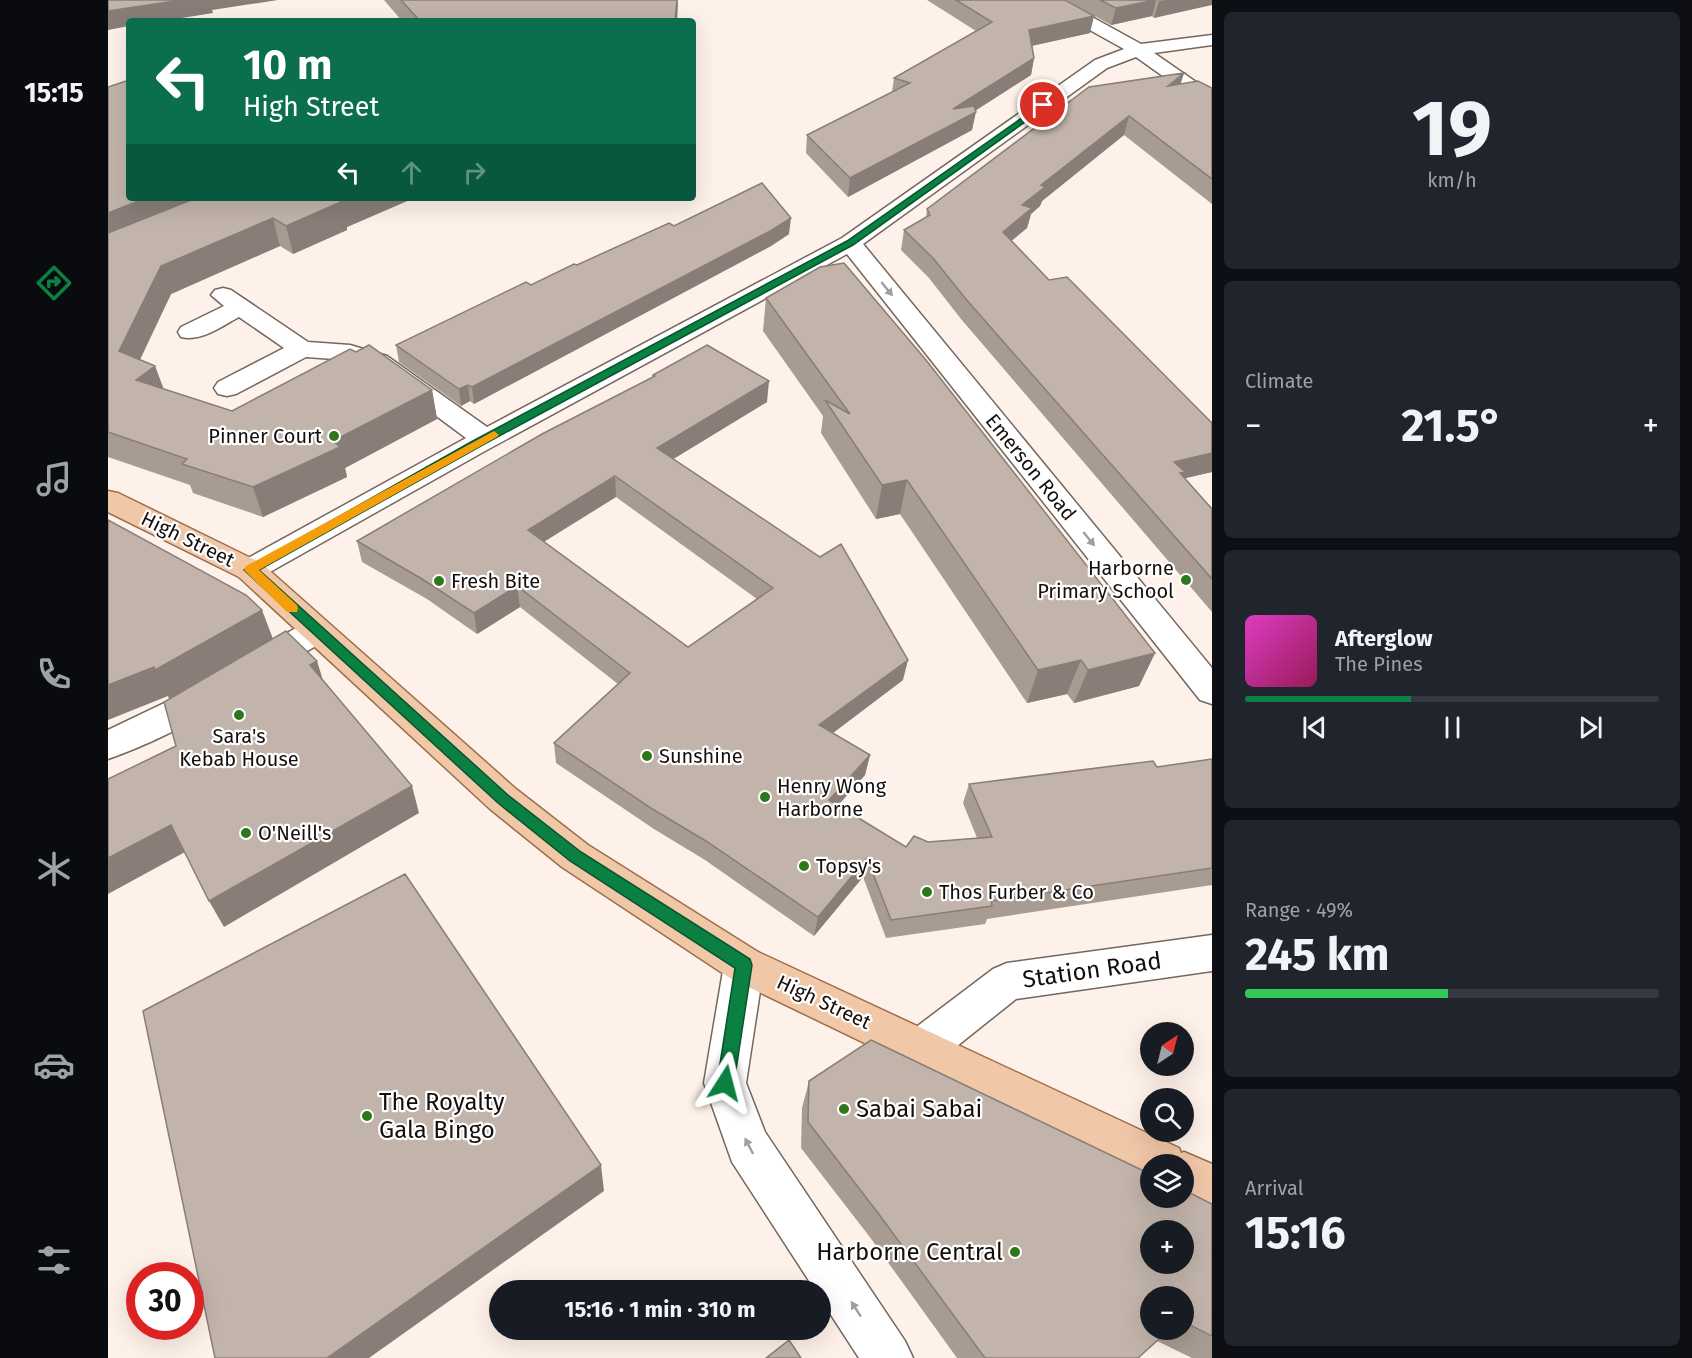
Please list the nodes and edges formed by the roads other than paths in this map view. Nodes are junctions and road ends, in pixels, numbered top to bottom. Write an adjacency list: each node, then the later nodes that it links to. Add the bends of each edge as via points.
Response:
1 (1048, 0): 3 (street)
2 (1212, 40): 3 (street)
3 (1138, 50): 4 (street); 5 (street, via 1101,64)
4 (1212, 102)
5 (850, 243): 9 (street); 13 (street, Emerson Road, one-way to 13)
6 (190, 332): 7 (street, via 232,301)
7 (302, 349): 8 (street); 9 (street, via 350,353 378,361)
8 (227, 388)
9 (485, 439): 11 (street)
10 (108, 500): 11 (main road, High Street)
11 (250, 570): 12 (main road, High Street)
12 (316, 631): 14 (street, via 166,719); 16 (main road, High Street, via 503,799 575,856)
13 (1212, 691)
14 (108, 745)
15 (1212, 953): 17 (street, Station Road, via 1006,982)
16 (744, 965): 17 (main road, High Street); 21 (street, one-way to 16, via 748,1146 725,1083)
17 (922, 1048): 18 (main road, High Street)
18 (1142, 1154)
19 (1194, 1179): 20 (main road)
20 (1212, 1187)
21 (888, 1358)

